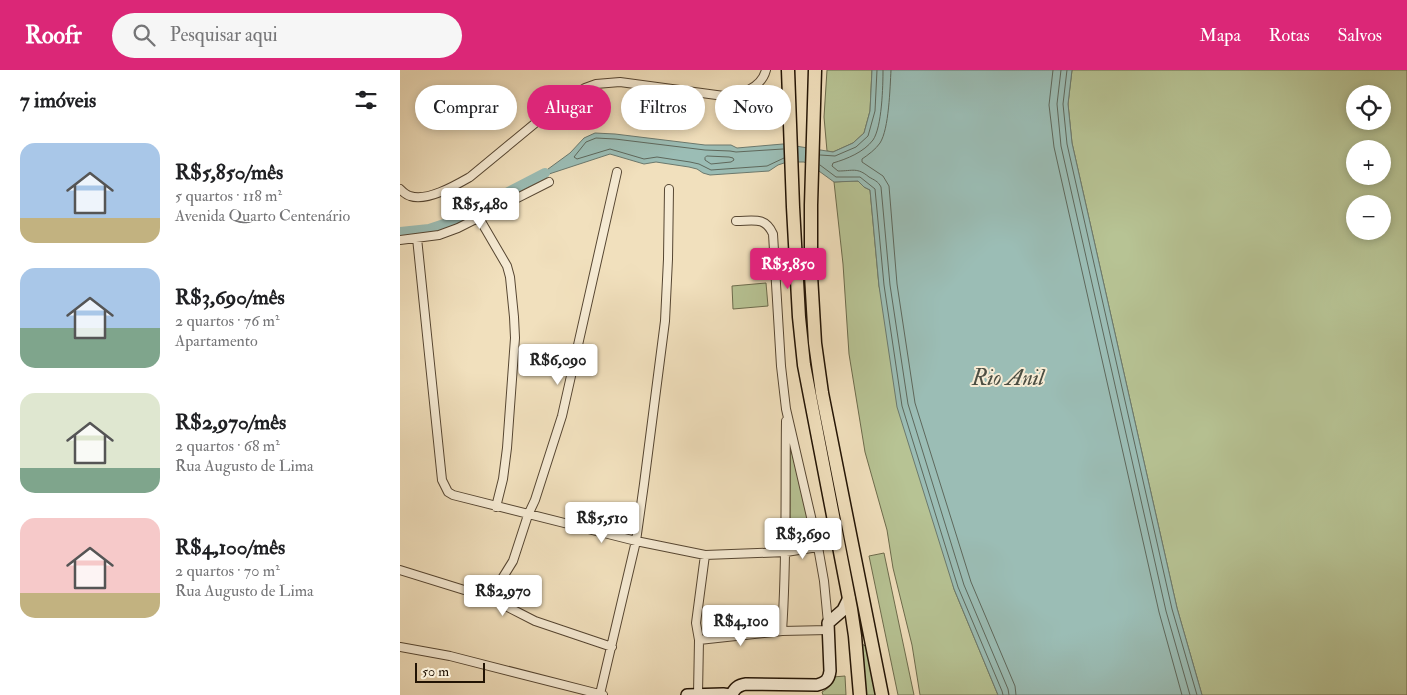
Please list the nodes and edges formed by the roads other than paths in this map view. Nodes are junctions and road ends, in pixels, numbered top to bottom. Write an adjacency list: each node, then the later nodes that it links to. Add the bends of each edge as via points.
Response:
1 (766, 70): 6 (street, via 758,84 748,91 724,96 620,82 596,84 556,106 458,184 417,198)
2 (788, 70): 21 (main road, via 804,366)
3 (815, 70): 33 (main road, via 811,205 815,343)
4 (617, 172): 14 (street, via 562,416)
5 (549, 182): 8 (street)
6 (400, 189)
7 (669, 189): 15 (street, via 665,321)
8 (479, 218): 10 (street, via 439,235); 13 (street, via 507,266 514,317 509,429)
9 (736, 221): 12 (street, via 761,221 773,234)
10 (417, 238): 11 (street); 13 (street, via 442,480 453,495)
11 (400, 240)
12 (786, 409): 16 (street); 17 (street)
13 (496, 507): 14 (street)
14 (528, 515): 15 (street); 20 (street, via 513,561)
15 (636, 541): 18 (street); 26 (street)
16 (818, 547): 17 (street); 23 (street)
17 (786, 552): 18 (street); 24 (street)
18 (705, 555): 25 (street, via 696,623)
19 (400, 570): 20 (street)
20 (490, 598): 26 (street, via 535,621)
21 (849, 598): 22 (main road); 23 (street)
22 (854, 625): 23 (street, via 841,621); 32 (main road)
23 (828, 627): 24 (street); 28 (street, via 830,675)
24 (782, 631): 25 (street)
25 (699, 640): 30 (street)
26 (612, 647): 29 (street)
27 (400, 648): 29 (street, via 450,656)
28 (817, 690): 31 (street, via 746,684 737,687)
29 (602, 694)
30 (693, 695): 31 (street)
31 (731, 695)
32 (860, 695)
33 (882, 695)

